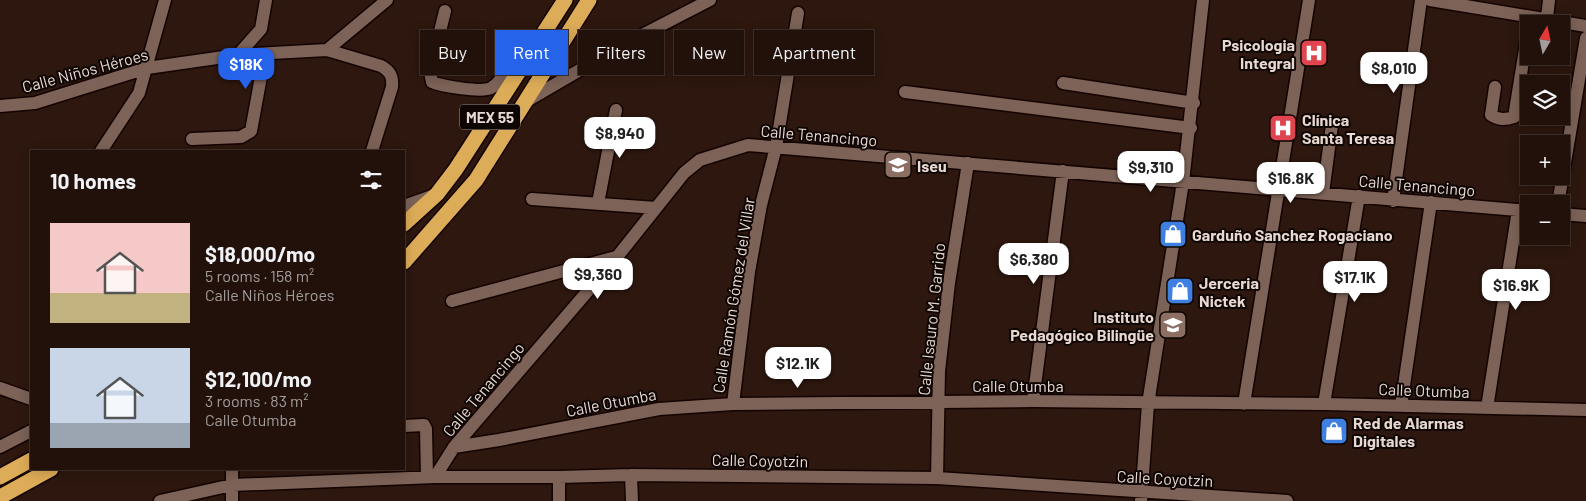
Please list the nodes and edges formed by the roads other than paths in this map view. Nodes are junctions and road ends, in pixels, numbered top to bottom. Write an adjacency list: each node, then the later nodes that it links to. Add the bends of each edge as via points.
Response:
1 (165, 0): 24 (street)
2 (266, 0): 22 (street, via 261,29)
3 (387, 0): 20 (street)
4 (565, 0): 18 (highway, MEX 55)
5 (590, 0): 30 (highway, MEX 55)
6 (710, 0): 30 (street)
7 (1203, 0): 31 (street)
8 (1309, 0): 43 (street)
9 (1421, 0): 49 (street)
10 (1430, 0): 15 (street)
11 (1549, 0): 14 (street)
12 (445, 11): 25 (street, via 430,72 432,82 487,89)
13 (798, 13): 37 (street, Calle Ramón Gómez del Villar)
14 (1547, 15)
15 (1520, 19)
16 (1570, 23): 17 (street)
17 (1586, 26)
18 (546, 30)
19 (1586, 38): 46 (street)
20 (327, 50): 21 (street, Calle Niños Héroes); 39 (street, Calle Niños Héroes, via 389,70 392,87)
21 (265, 55): 22 (street, Calle Niños Héroes); 36 (street, via 251,132 241,136)
22 (238, 56): 24 (street, Calle Niños Héroes)
23 (1522, 65): 28 (street, via 1514,117 1506,120 1491,115)
24 (147, 68): 32 (street, Calle Niños Héroes, via 35,103); 38 (street, via 132,107)
25 (503, 75)
26 (518, 75): 44 (highway, MEX 55)
27 (1063, 83): 31 (street)
28 (1495, 87)
29 (905, 92): 35 (street)
30 (526, 102): 60 (highway, MEX 55, via 476,180)
31 (1194, 103): 35 (street)
32 (0, 106)
33 (616, 110): 51 (street)
34 (1332, 125): 45 (street)
35 (1191, 128): 42 (street)
36 (192, 139)
37 (776, 147): 40 (street, Calle Tenancingo); 53 (street, Calle Tenancingo, via 748,146 700,160 684,173); 66 (street, Calle Ramón Gómez del Villar, via 749,272)
38 (102, 150)
39 (372, 150)
40 (968, 163): 41 (street, Calle Tenancingo); 64 (street, Calle Isauro M. Garrido, via 949,283)
41 (1063, 171): 42 (street, Calle Tenancingo); 65 (street)
42 (1183, 182): 43 (street, Calle Tenancingo); 67 (street)
43 (1280, 190): 45 (street, Calle Tenancingo); 68 (street)
44 (437, 194): 52 (street); 57 (highway, MEX 55)
45 (1323, 194): 47 (street, Calle Tenancingo)
46 (1560, 195)
47 (1359, 196): 49 (street, Calle Tenancingo); 69 (street)
48 (532, 199): 51 (street)
49 (1393, 201): 50 (street, Calle Tenancingo)
50 (1431, 202): 54 (street, Calle Tenancingo); 70 (street)
51 (598, 203): 53 (street)
52 (405, 206)
53 (656, 208): 59 (street, Calle Tenancingo)
54 (1520, 210)
55 (1570, 215): 56 (street)
56 (1586, 216)
57 (405, 223)
58 (1520, 226): 71 (street)
59 (617, 257): 61 (street); 75 (street, Calle Tenancingo)
60 (405, 261)
61 (452, 301)
62 (0, 388): 63 (street)
63 (30, 399)
64 (938, 401): 65 (street, Calle Otumba); 66 (street, Calle Otumba); 85 (street, Calle Isauro M. Garrido)
65 (1033, 401): 67 (street, Calle Otumba)
66 (733, 404): 75 (street, Calle Otumba, via 659,409 508,439)
67 (1148, 404): 68 (street, Calle Otumba); 88 (street)
68 (1244, 404): 69 (street, Calle Otumba)
69 (1324, 404): 70 (street, Calle Otumba)
70 (1401, 406): 71 (street, Calle Otumba)
71 (1487, 408): 72 (street, Calle Otumba)
72 (1586, 410)
73 (405, 426): 83 (street, via 424,425)
74 (30, 432): 76 (street)
75 (454, 446): 83 (street, Calle Tenancingo)
76 (0, 447)
77 (30, 461): 82 (highway)
78 (49, 470): 87 (highway)
79 (232, 470): 86 (street)
80 (394, 474): 83 (street, Calle Coyotzin); 86 (street, Calle Coyotzin)
81 (631, 475): 84 (street, Calle Coyotzin); 85 (street, Calle Coyotzin); 92 (street)
82 (0, 477)
83 (431, 477): 84 (street, Calle Coyotzin)
84 (559, 477): 91 (street)
85 (936, 478): 88 (street, Calle Coyotzin)
86 (232, 485): 89 (street, Calle Coyotzin); 90 (street)
87 (0, 497)
88 (1141, 497): 93 (street, Calle Coyotzin)
89 (160, 501)
90 (232, 501)
91 (559, 501)
92 (632, 501)
93 (1287, 501)

